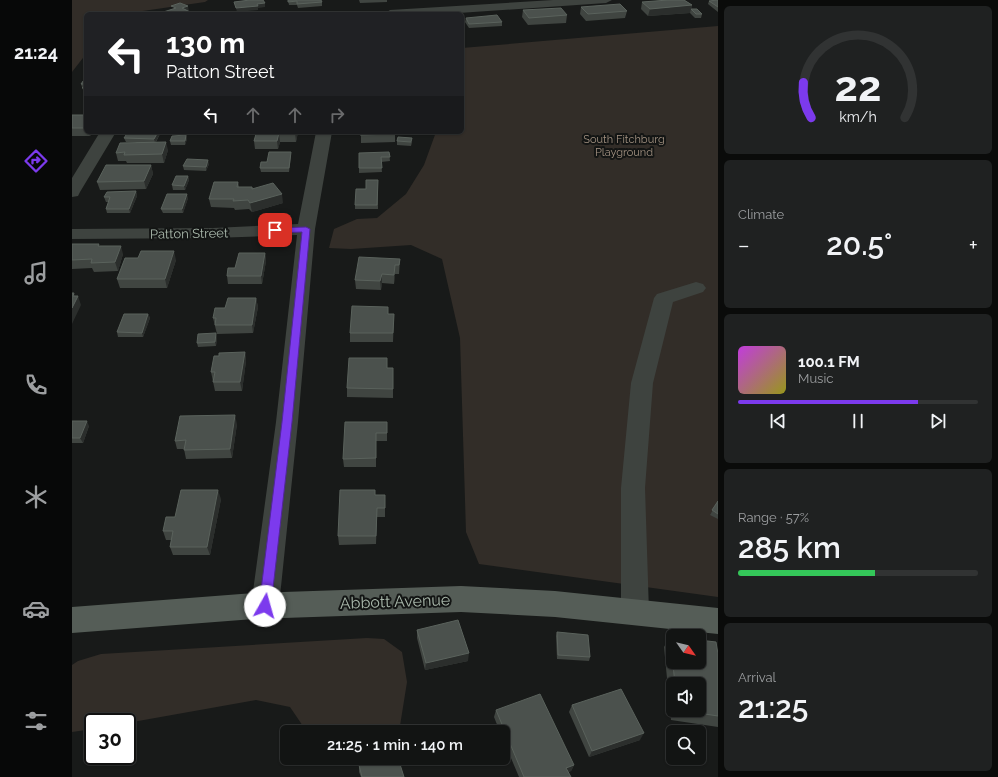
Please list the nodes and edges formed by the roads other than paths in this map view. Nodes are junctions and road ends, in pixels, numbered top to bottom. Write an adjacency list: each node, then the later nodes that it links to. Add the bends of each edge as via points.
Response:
1 (606, 0): 2 (street)
2 (421, 12)
3 (107, 134): 5 (street)
4 (324, 134): 6 (street)
5 (72, 192)
6 (306, 229): 7 (street, Patton Street, via 213,233); 9 (street)
7 (72, 234)
8 (696, 288): 10 (street, via 664,298 642,383 632,488)
9 (265, 606): 10 (main road, Abbott Avenue, via 461,599 555,604); 11 (main road, Abbott Avenue)
10 (635, 612): 12 (main road, Abbott Avenue)
11 (72, 620)
12 (718, 621)

